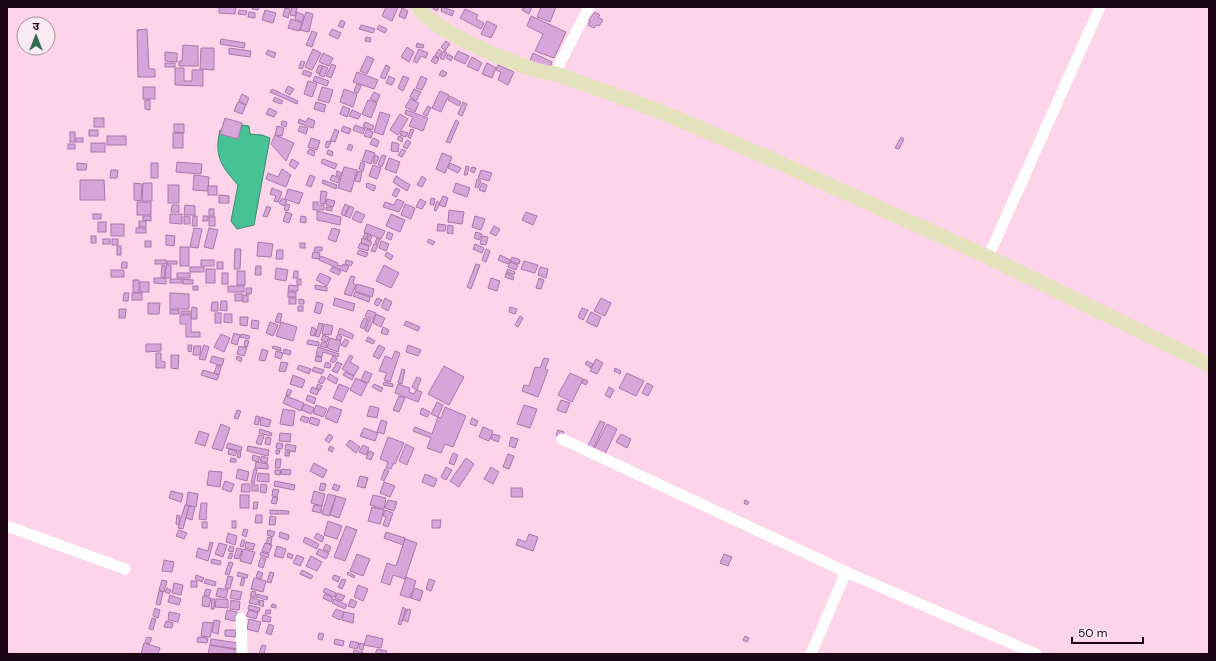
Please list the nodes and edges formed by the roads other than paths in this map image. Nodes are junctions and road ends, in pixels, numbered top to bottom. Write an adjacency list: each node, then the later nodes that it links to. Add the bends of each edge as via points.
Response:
1 (418, 7): 4 (street, via 428,19 483,49 546,74)
2 (588, 7): 4 (street)
3 (1100, 7): 5 (street)
4 (557, 74): 5 (street, via 658,111)
5 (988, 256): 6 (street)
6 (1209, 365)
7 (562, 439): 10 (street)
8 (7, 526): 9 (street)
9 (125, 569)
10 (846, 572): 13 (street); 14 (street)
11 (240, 618): 12 (street)
12 (242, 654)
13 (811, 654)
14 (1036, 654)

